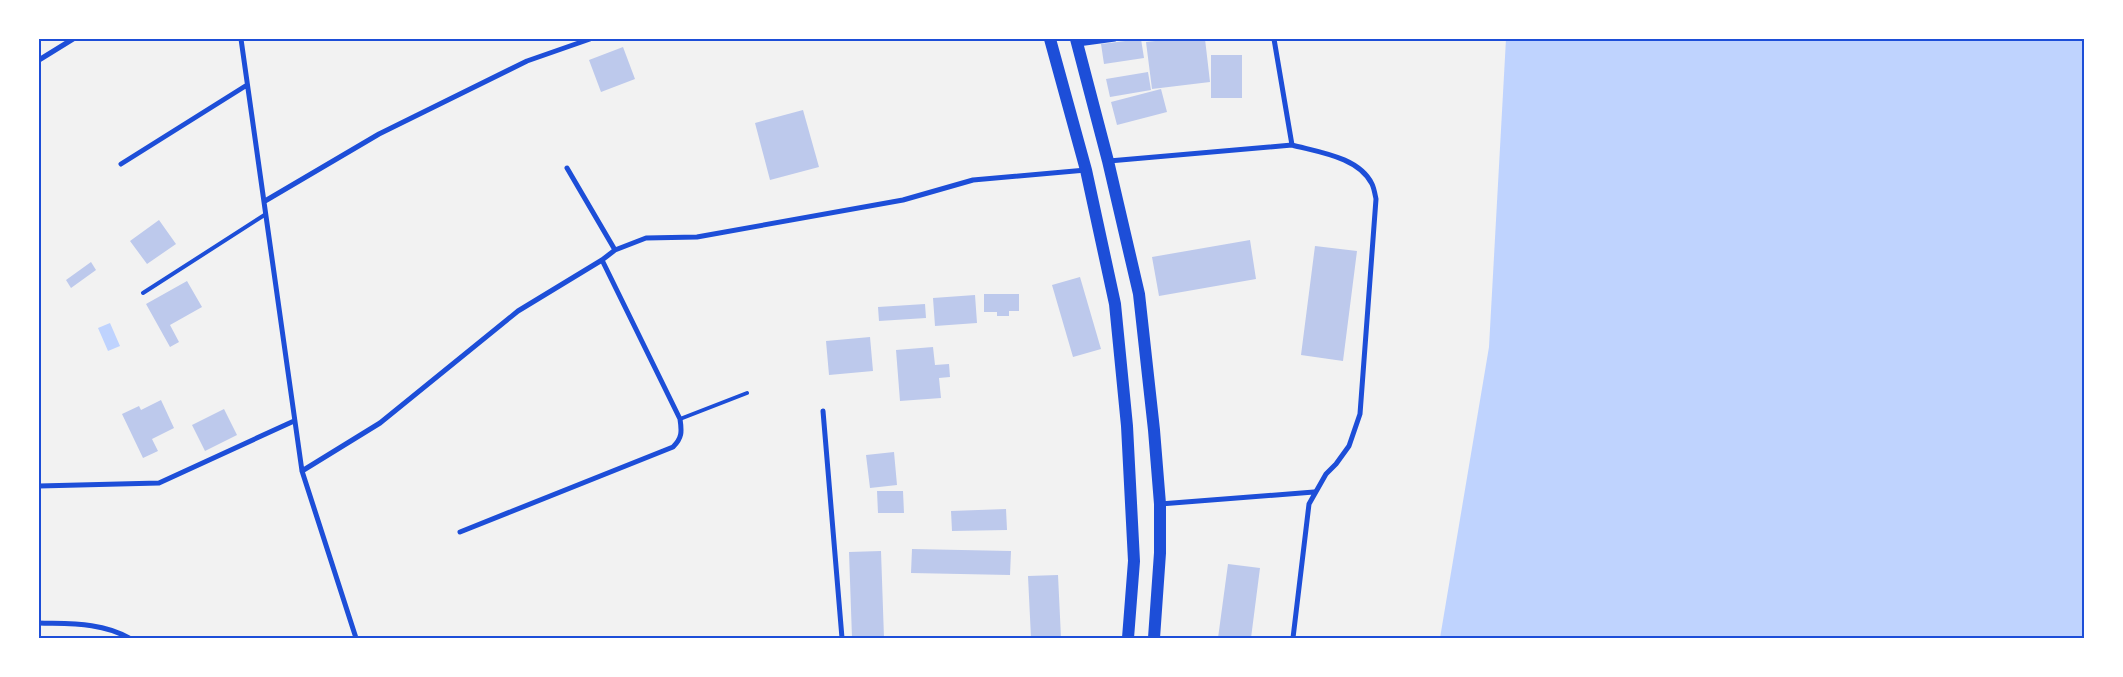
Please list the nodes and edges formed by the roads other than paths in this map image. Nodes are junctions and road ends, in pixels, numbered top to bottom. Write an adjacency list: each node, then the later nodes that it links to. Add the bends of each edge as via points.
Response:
1 (73, 39): 8 (street)
2 (241, 39): 9 (street)
3 (590, 39): 15 (street, via 528,61 397,126)
4 (1050, 39): 14 (main road)
5 (1115, 39): 7 (street)
6 (1274, 39): 10 (street)
7 (1077, 41): 11 (main road)
8 (39, 60)
9 (247, 85): 12 (street); 15 (street)
10 (1292, 145): 11 (street); 26 (street, via 1355,166 1366,174 1376,199 1360,414 1349,446)
11 (1108, 161): 27 (main road, via 1138,294)
12 (121, 164)
13 (567, 168): 17 (street)
14 (1086, 170): 17 (street, via 973,180 903,200 697,237 646,238); 33 (main road, via 1115,304 1127,426 1134,561)
15 (265, 201): 16 (street)
16 (266, 214): 19 (lane); 23 (street)
17 (615, 250): 18 (street)
18 (602, 260): 22 (street); 24 (street, via 518,312 380,423)
19 (143, 293)
20 (747, 393): 22 (lane)
21 (823, 411): 32 (street)
22 (680, 419): 28 (street, via 680,440 673,447)
23 (294, 421): 24 (street); 25 (street, via 159,483)
24 (302, 471): 31 (street)
25 (39, 486)
26 (1314, 492): 27 (street); 35 (street, via 1309,504)
27 (1160, 504): 34 (main road)
28 (460, 532)
29 (39, 623): 30 (street, via 96,625)
30 (129, 638)
31 (356, 638)
32 (842, 638)
33 (1128, 638)
34 (1154, 638)
35 (1293, 638)

